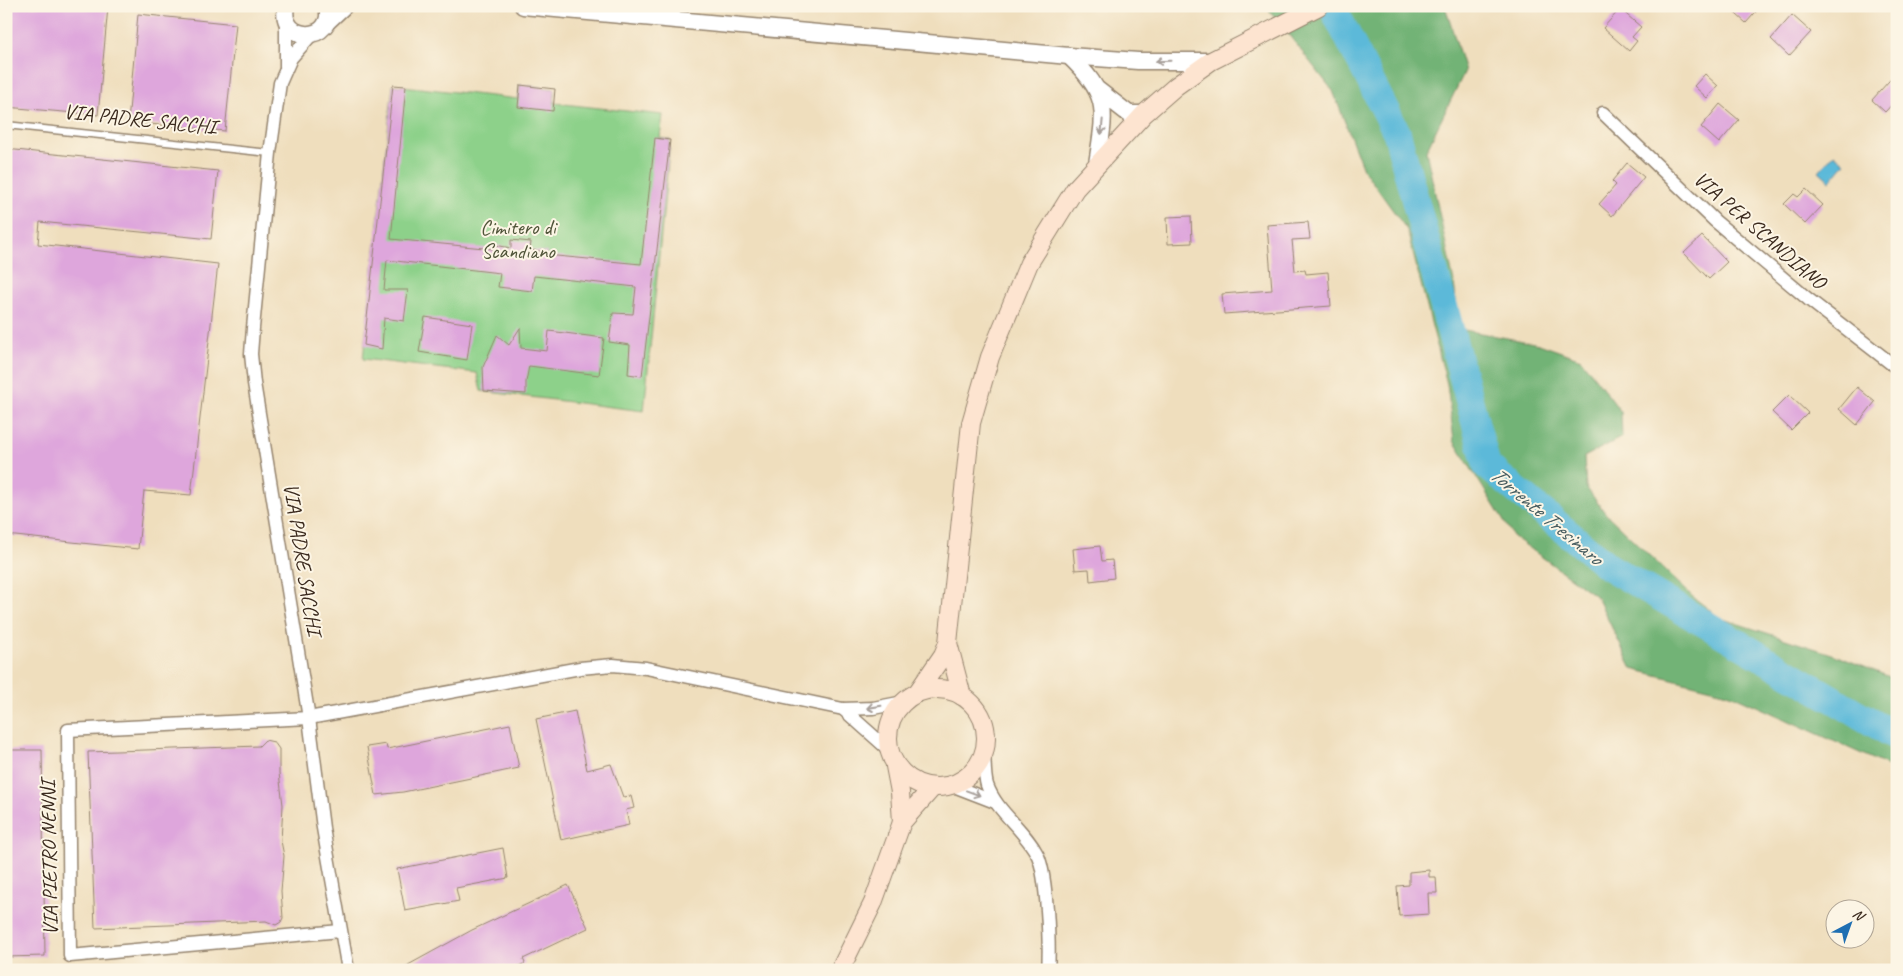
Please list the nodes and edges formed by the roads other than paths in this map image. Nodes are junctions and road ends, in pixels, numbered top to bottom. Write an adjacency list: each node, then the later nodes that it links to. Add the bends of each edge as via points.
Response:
1 (344, 6): 5 (street)
2 (523, 6): 7 (street)
3 (1319, 6): 8 (main road)
4 (286, 13): 6 (street, via 293,30); 9 (street, VIA PADRE SACCHI)
5 (327, 14): 6 (street, via 318,32)
6 (312, 34): 9 (street, VIA PADRE SACCHI)
7 (1069, 56): 8 (street, one-way to 7, via 1138,61); 10 (street)
8 (1211, 61): 12 (main road)
9 (286, 66): 14 (street, VIA PADRE SACCHI, via 280,82)
10 (1098, 90): 12 (street, via 1129,114); 15 (street, one-way to 15, via 1103,112)
11 (1603, 113): 16 (street, VIA PER SCANDIANO, via 1715,221)
12 (1144, 114): 15 (main road)
13 (6, 125): 14 (lane, VIA PADRE SACCHI)
14 (270, 153): 21 (street, VIA PADRE SACCHI, via 251,354)
15 (1097, 164): 17 (main road, via 1075,189 1029,262 990,358 971,423)
16 (1897, 368)
17 (948, 643): 18 (main road); 19 (main road, via 943,655)
18 (962, 696): 19 (main road, via 935,689); 22 (main road, via 972,704 982,720 986,738)
19 (911, 698): 20 (street, one-way to 20, via 873,708); 23 (main road, via 896,712 890,724 888,737)
20 (843, 709): 21 (street, via 656,669 613,665 580,668); 23 (street)
21 (309, 718): 28 (street, VIA PADRE SACCHI); 28 (street, VIA PIETRO NENNI, via 68,730 70,956)
22 (984, 751): 24 (main road, via 973,772); 26 (street, via 986,783)
23 (892, 757): 25 (main road, via 907,777); 27 (main road, via 900,792)
24 (952, 786): 25 (main road); 26 (street, one-way to 26)
25 (933, 788): 27 (main road)
26 (995, 802): 31 (street, via 1038,856 1045,882)
27 (902, 822): 30 (main road, via 873,903)
28 (340, 932): 29 (street, VIA PADRE SACCHI)
29 (348, 970)
30 (840, 970)
31 (1048, 970)

